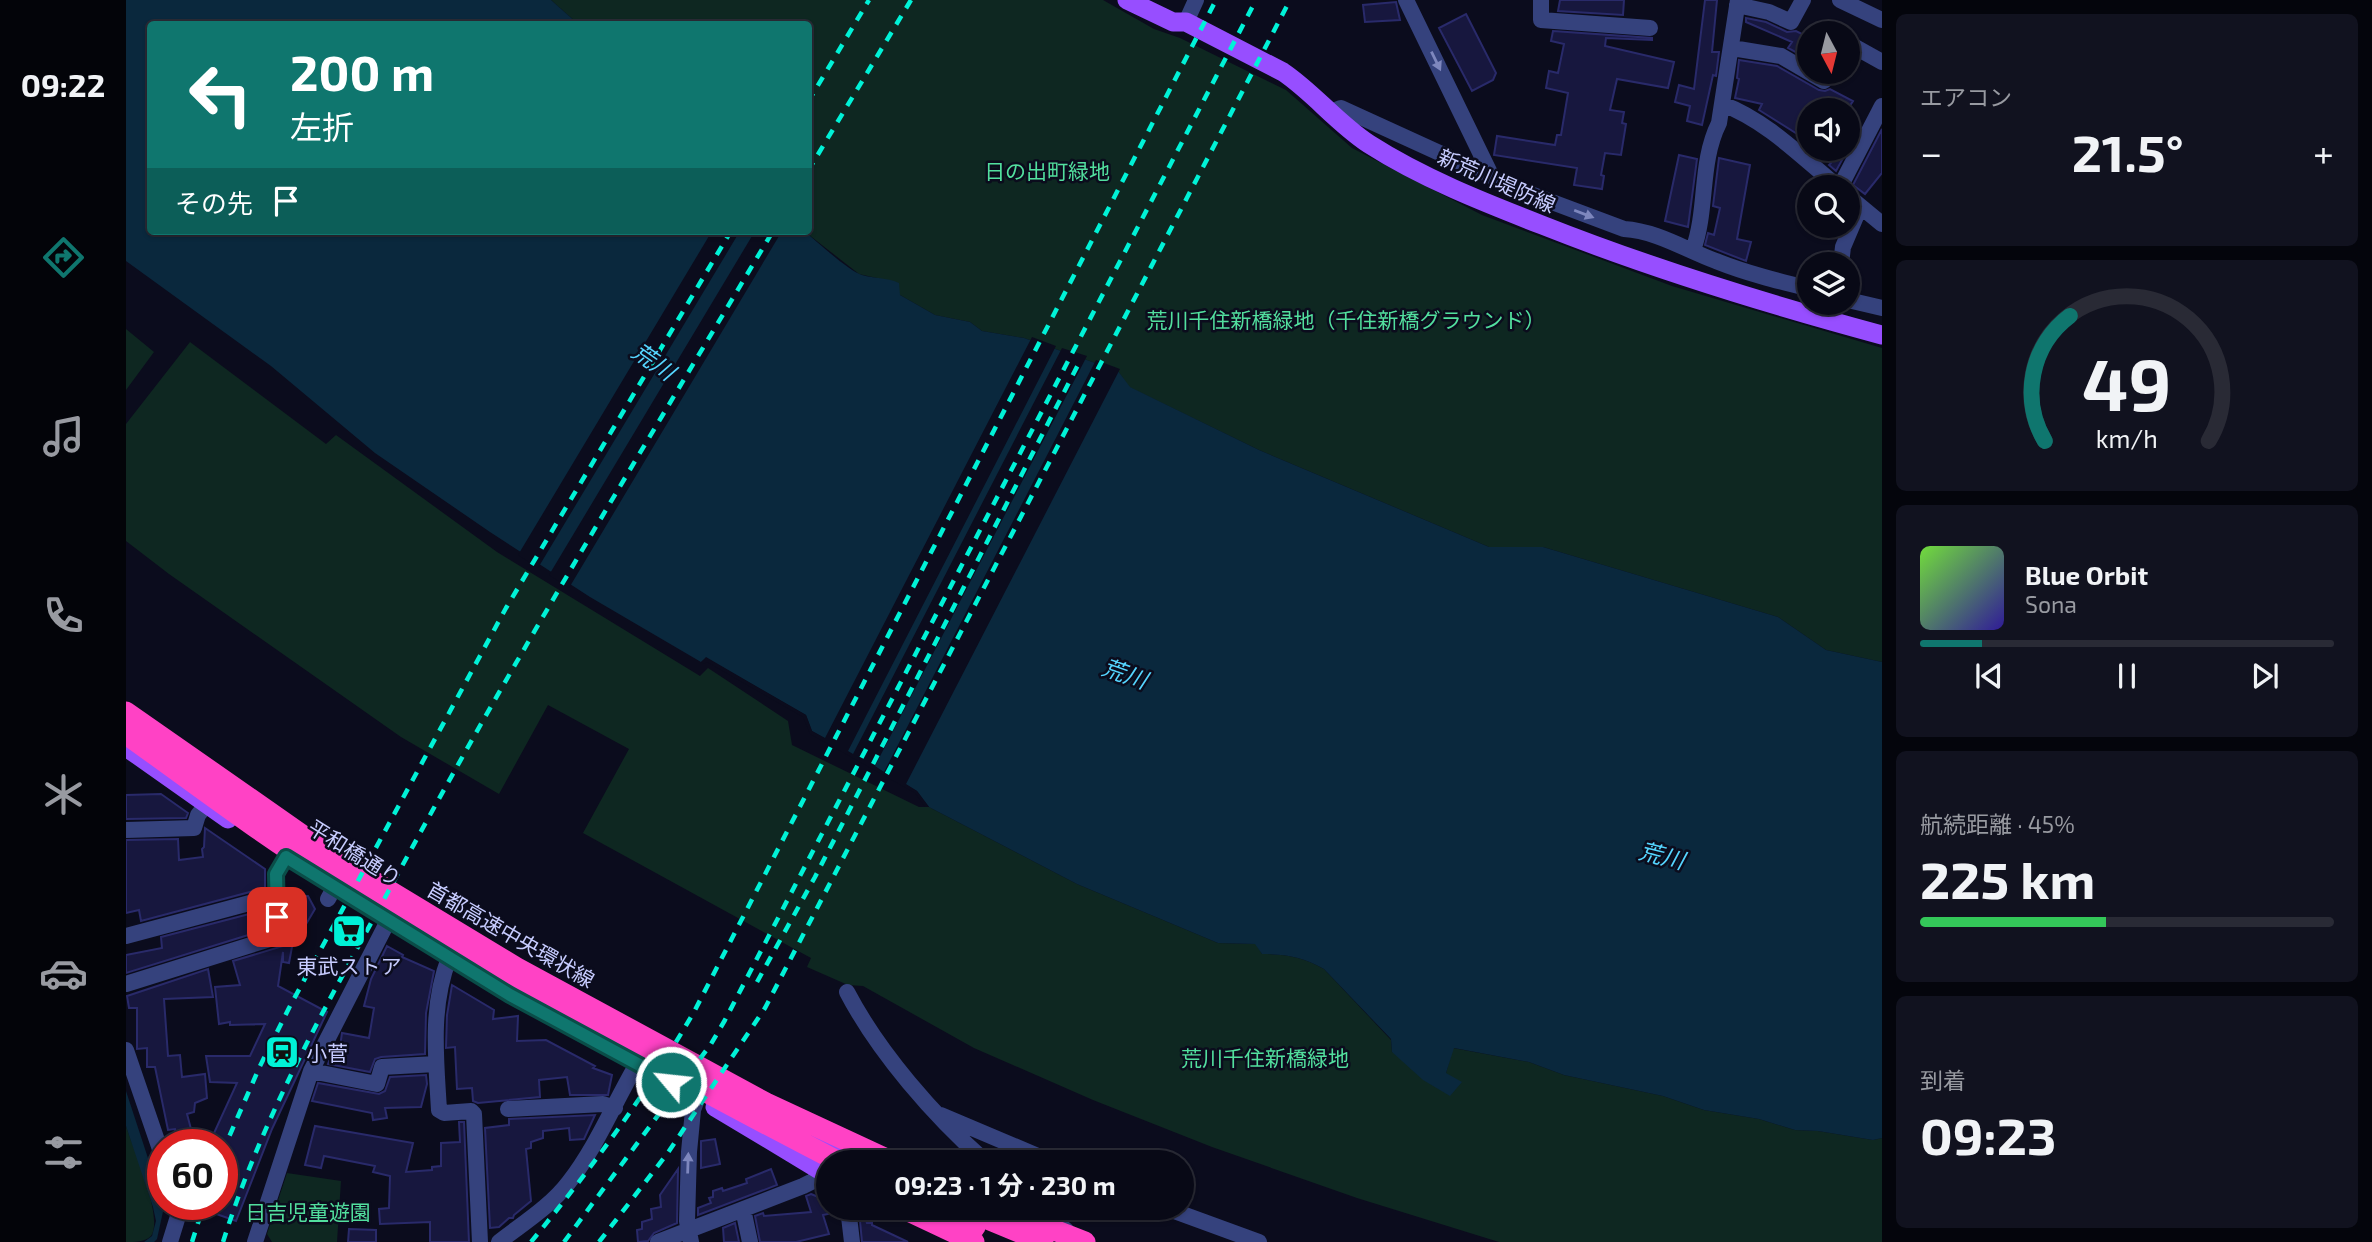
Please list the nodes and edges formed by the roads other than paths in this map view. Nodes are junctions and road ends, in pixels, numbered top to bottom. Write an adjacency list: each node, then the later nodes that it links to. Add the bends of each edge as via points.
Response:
1 (1127, 0): 9 (main road, 新荒川堤防線, via 1173,22)
2 (1196, 0): 9 (street)
3 (1406, 0): 18 (street, one-way to 18)
4 (1803, 0): 6 (street, via 1791,22)
5 (1840, 0): 8 (street)
6 (1737, 2): 11 (street)
7 (1541, 8): 10 (street, via 1541,20)
8 (1882, 20)
9 (1186, 22): 17 (main road, 新荒川堤防線, via 1283,72)
10 (1650, 28)
11 (1732, 48): 14 (street, via 1781,56); 15 (street)
12 (1860, 50): 13 (street)
13 (1882, 62)
14 (1797, 65)
15 (1722, 104): 19 (street, via 1765,128); 23 (street, via 1709,151)
16 (1882, 106): 20 (street)
17 (1331, 113): 18 (street, via 1341,108); 27 (main road, 新荒川堤防線, via 1381,150 1489,204 1704,284)
18 (1491, 175): 23 (street, one-way to 23, via 1496,181 1624,229)
19 (1824, 175)
20 (1845, 175)
21 (1860, 207): 22 (street)
22 (1882, 224)
23 (1693, 250): 24 (street)
24 (1797, 285)
25 (1860, 303): 26 (street)
26 (1882, 309)
27 (1882, 335)
28 (126, 712): 49 (highway, 首都高速中央環状線, via 304,838 389,891 551,986)
29 (126, 723): 51 (main road, 平和橋通り, via 326,861 513,974)
30 (126, 734): 56 (highway, 首都高速中央環状線, via 324,872 514,986 756,1119)
31 (126, 747): 32 (main road, 平和橋通り)
32 (206, 805): 33 (street, via 194,828); 34 (main road, 平和橋通り)
33 (126, 830)
34 (286, 857): 35 (street, via 276,874); 36 (main road, 平和橋通り, via 331,894)
35 (276, 896): 37 (street); 39 (street, via 275,937)
36 (388, 921): 38 (main road, 平和橋通り); 44 (street)
37 (126, 936)
38 (449, 958): 42 (street, via 435,1020); 43 (main road, 平和橋通り)
39 (126, 984)
40 (847, 992): 48 (street, via 861,1018)
41 (126, 1050): 50 (street)
42 (436, 1064): 44 (street, via 382,1067 377,1084); 74 (street, via 439,1110 474,1114)
43 (637, 1064): 45 (main road, 平和橋通り); 46 (street)
44 (311, 1071): 73 (street)
45 (698, 1097): 57 (main road, 平和橋通り); 70 (street, one-way to 45, via 687,1221 689,1152)
46 (615, 1108): 47 (street, via 603,1104); 75 (street, via 569,1183)
47 (508, 1109)
48 (933, 1111): 54 (street); 55 (street)
49 (803, 1121): 52 (highway); 53 (highway, 首都高速中央環状線)
50 (153, 1129)
51 (844, 1150)
52 (853, 1150)
53 (867, 1150)
54 (972, 1150)
55 (1024, 1150)
56 (816, 1160)
57 (816, 1162)
58 (816, 1179): 59 (street)
59 (743, 1209): 70 (street); 77 (street)
60 (1194, 1218): 83 (street)
61 (177, 1220): 72 (street)
62 (849, 1220): 78 (street)
63 (912, 1220): 71 (main road)
64 (927, 1220): 79 (highway)
65 (960, 1220): 80 (highway)
66 (991, 1220): 81 (highway)
67 (995, 1220): 81 (main road)
68 (1028, 1220): 82 (highway)
69 (1054, 1220): 82 (street)
70 (691, 1236): 76 (street)
71 (952, 1241)
72 (170, 1242)
73 (255, 1242)
74 (480, 1242)
75 (499, 1242)
76 (658, 1242)
77 (750, 1242)
78 (852, 1242)
79 (974, 1242)
80 (1012, 1242)
81 (1045, 1242)
82 (1084, 1242)
83 (1259, 1242)

